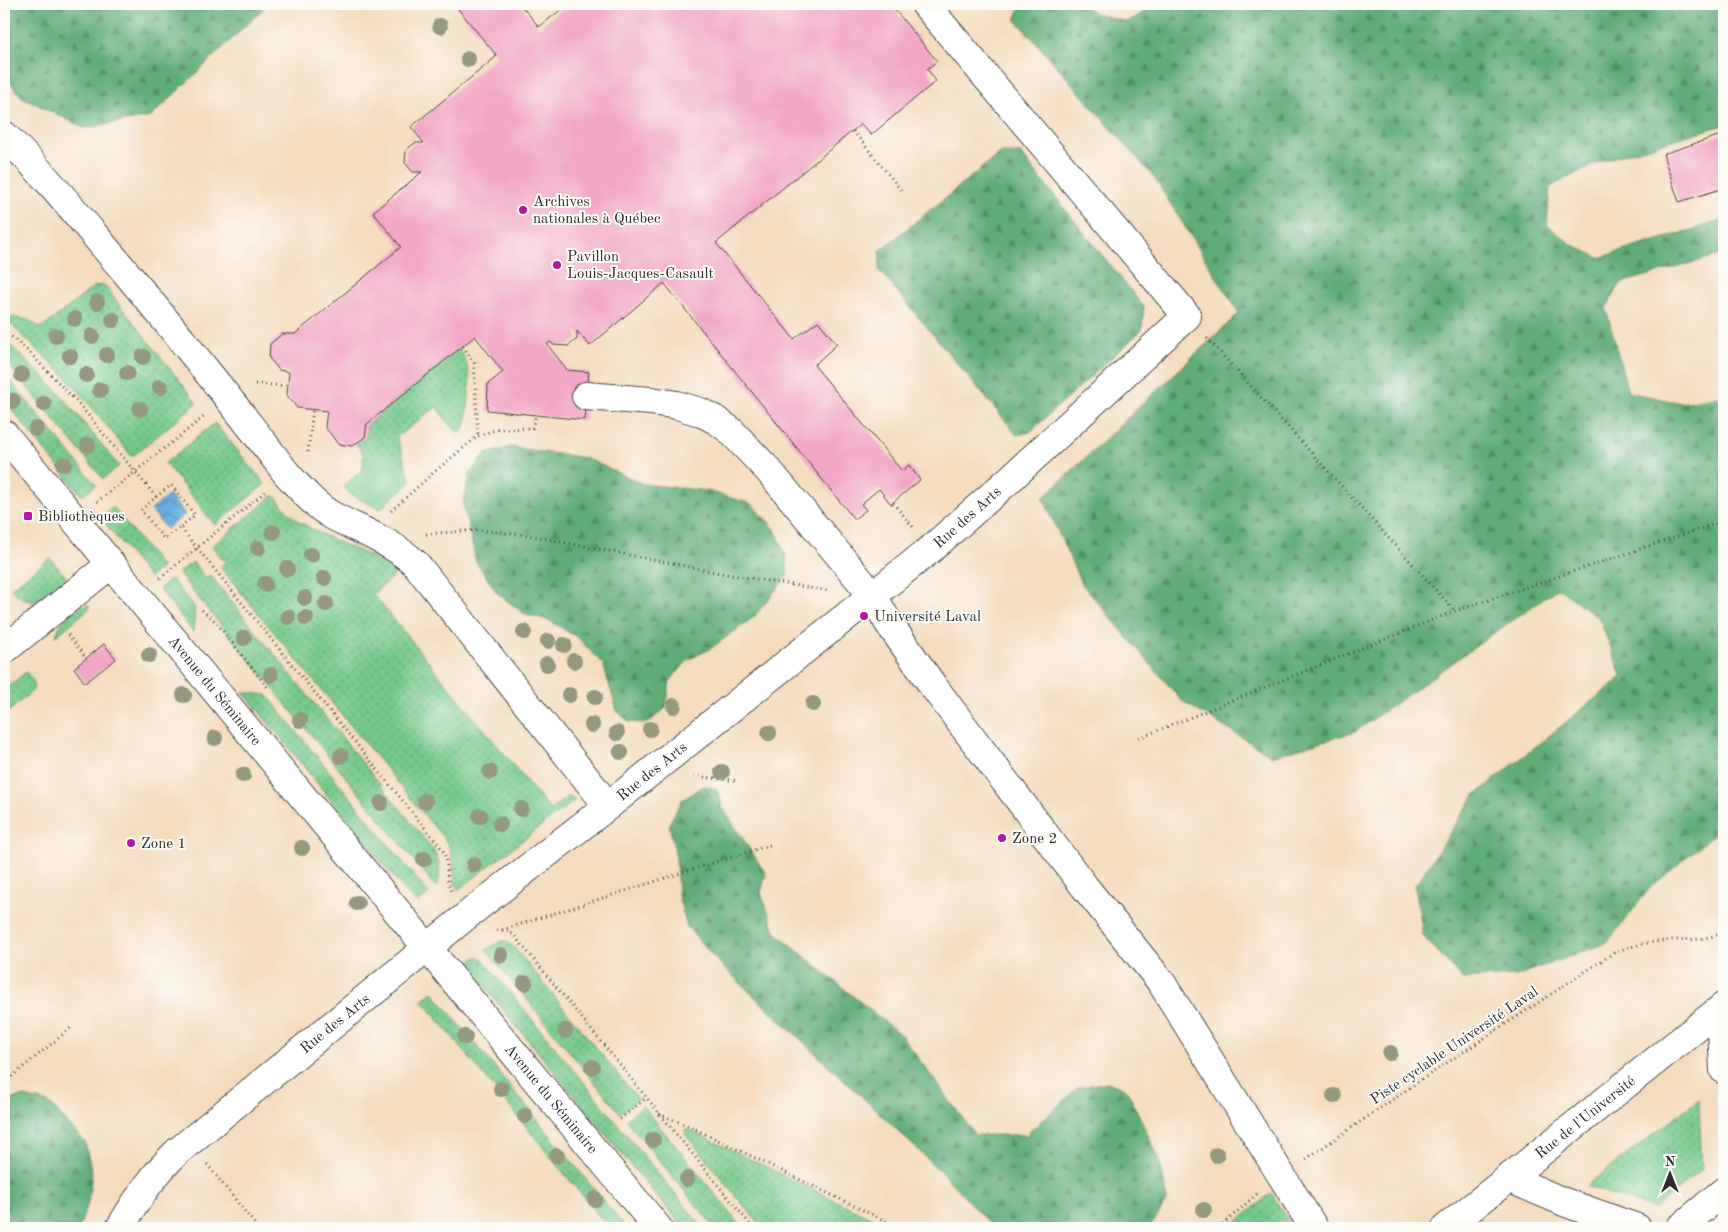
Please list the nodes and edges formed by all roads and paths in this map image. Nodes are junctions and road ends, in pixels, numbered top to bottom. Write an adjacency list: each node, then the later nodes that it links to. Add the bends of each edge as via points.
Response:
1 (925, 4): 5 (street)
2 (853, 131): 4 (path)
3 (4, 135): 23 (street, via 84,221 186,344 287,474 332,515)
4 (902, 191)
5 (1188, 316): 28 (street, Rue des Arts, via 931,549); 30 (path)
6 (4, 330): 17 (path, via 78,402)
7 (463, 346): 15 (path, via 474,363)
8 (247, 383): 9 (path)
9 (288, 386)
10 (586, 396): 28 (street, via 677,405 700,412 730,430 769,471)
11 (313, 409): 16 (path)
12 (208, 414): 17 (path)
13 (536, 415): 15 (path, via 532,428 496,429)
14 (4, 434): 26 (street, Avenue du Séminaire)
15 (478, 436): 23 (path)
16 (308, 458)
17 (134, 472): 19 (path); 20 (path)
18 (270, 488): 24 (path)
19 (156, 498): 22 (path, via 141,510 164,539); 22 (path, via 171,485 195,515)
20 (91, 507)
21 (1724, 521): 30 (path)
22 (180, 527): 24 (path)
23 (368, 532): 25 (street)
24 (197, 548): 27 (path); 40 (path, via 442,849 446,856 449,887)
25 (402, 550): 28 (path, via 421,534 478,530 563,541 721,574 830,592); 38 (street, via 424,573)
26 (111, 564): 32 (street); 44 (street, Avenue du Séminaire)
27 (166, 572)
28 (868, 590): 38 (street, Rue des Arts); 53 (street, via 933,686 1161,982)
29 (202, 610): 34 (path, via 215,621)
30 (1455, 611): 35 (path)
31 (66, 633): 33 (path)
32 (4, 650)
33 (86, 658)
34 (268, 688)
35 (1139, 738)
36 (691, 776): 37 (path)
37 (738, 781)
38 (608, 806): 44 (street, Rue des Arts)
39 (774, 844): 41 (path)
40 (454, 894)
41 (502, 930): 42 (path); 49 (path, via 513,934)
42 (495, 931)
43 (1724, 931): 53 (path, Piste cyclable Université Laval, via 1709,938 1648,942 1615,952)
44 (427, 949): 57 (street, Rue des Arts, via 177,1152 145,1187); 59 (street, Avenue du Séminaire)
45 (1723, 1008): 47 (street); 54 (street, Rue de l'Université)
46 (73, 1026): 48 (path)
47 (1724, 1070)
48 (4, 1083)
49 (646, 1098): 50 (path); 51 (path)
50 (659, 1114): 60 (path); 61 (path)
51 (620, 1119)
52 (205, 1162): 58 (path)
53 (1281, 1176): 62 (path, Piste cyclable Université Laval); 63 (street)
54 (1508, 1178): 56 (street, Rue de l'Université); 64 (street)
55 (1724, 1191): 65 (street)
56 (1459, 1224)
57 (120, 1228)
58 (258, 1228)
59 (658, 1228)
60 (753, 1228)
61 (900, 1228)
62 (1219, 1228)
63 (1314, 1228)
64 (1637, 1228)
65 (1680, 1228)

